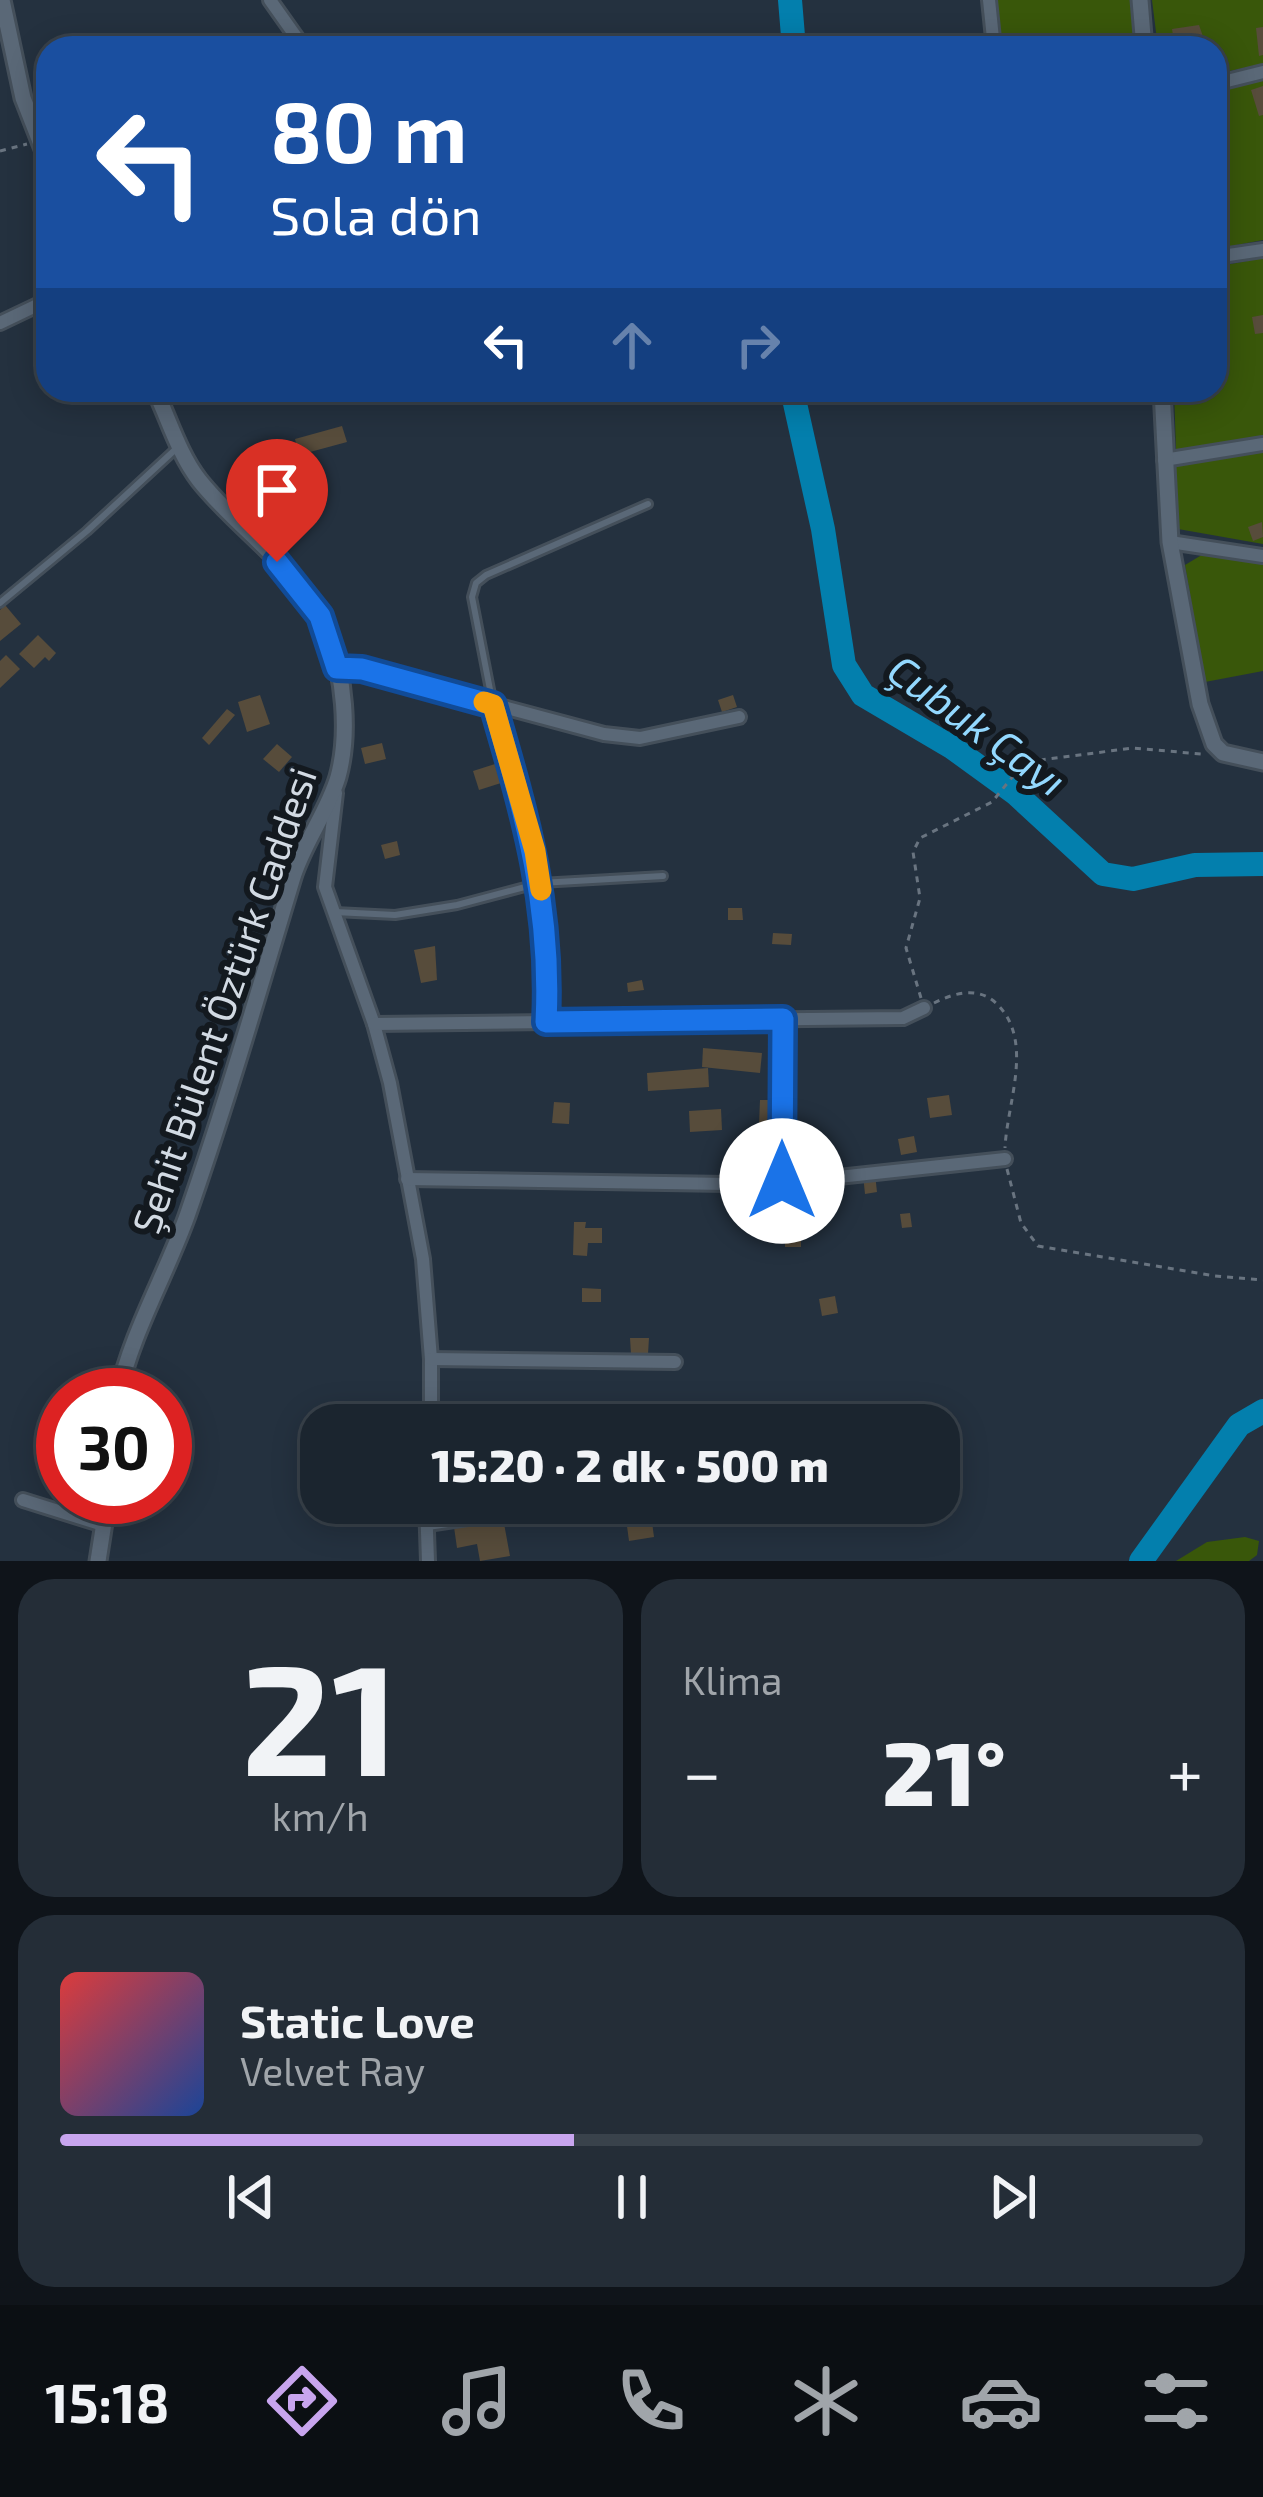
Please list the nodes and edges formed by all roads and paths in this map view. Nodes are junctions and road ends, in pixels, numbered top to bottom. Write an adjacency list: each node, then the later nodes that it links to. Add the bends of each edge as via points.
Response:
1 (2, 0): 10 (street)
2 (270, 0): 5 (street)
3 (989, 0): 6 (street)
4 (1140, 0): 7 (street)
5 (296, 36)
6 (993, 36)
7 (1143, 36)
8 (1263, 72): 9 (street)
9 (1227, 81)
10 (36, 135)
11 (36, 142): 12 (path)
12 (0, 151)
13 (1263, 250): 14 (street)
14 (1227, 255)
15 (36, 306): 16 (street)
16 (0, 323)
17 (160, 402): 20 (street, Şehit Bülent Öztürk Caddesi)
18 (1162, 402): 21 (street)
19 (1263, 444): 21 (street)
20 (180, 446): 25 (lane); 26 (street, Şehit Bülent Öztürk Caddesi, via 203,484 311,603)
21 (1164, 460): 23 (street)
22 (648, 504): 27 (lane, via 476,584)
23 (1170, 542): 24 (street); 29 (street, via 1200,704)
24 (1263, 556)
25 (0, 603)
26 (337, 668): 27 (street); 31 (street, Şehit Bülent Öztürk Caddesi)
27 (493, 705): 28 (street, via 640,738); 33 (street)
28 (740, 717)
29 (1220, 750): 30 (street); 35 (path, via 1133,748 1034,761 999,797 920,838 913,848 920,898 905,948)
30 (1263, 762)
31 (337, 780): 34 (street, via 325,887); 45 (street, Şehit Bülent Öztürk Caddesi, via 298,862 199,1181)
32 (662, 876): 33 (lane)
33 (539, 883): 34 (lane, via 395,915); 37 (street)
34 (332, 912): 38 (street)
35 (924, 1007): 36 (street, via 903,1018); 39 (path, via 979,994 1011,1022 1016,1072)
36 (783, 1019): 37 (street); 41 (street)
37 (546, 1022): 38 (street)
38 (374, 1024): 40 (street)
39 (1005, 1159): 41 (street); 42 (path, via 1021,1223 1038,1246)
40 (407, 1178): 41 (street); 43 (street)
41 (782, 1181)
42 (1263, 1280)
43 (431, 1360): 44 (street); 46 (street)
44 (675, 1363)
45 (126, 1368)
46 (431, 1404)
47 (23, 1500): 50 (street)
48 (428, 1524): 51 (street)
49 (448, 1524): 51 (lane)
50 (104, 1525): 52 (street)
51 (428, 1527): 53 (street)
52 (98, 1561)
53 (428, 1561)

